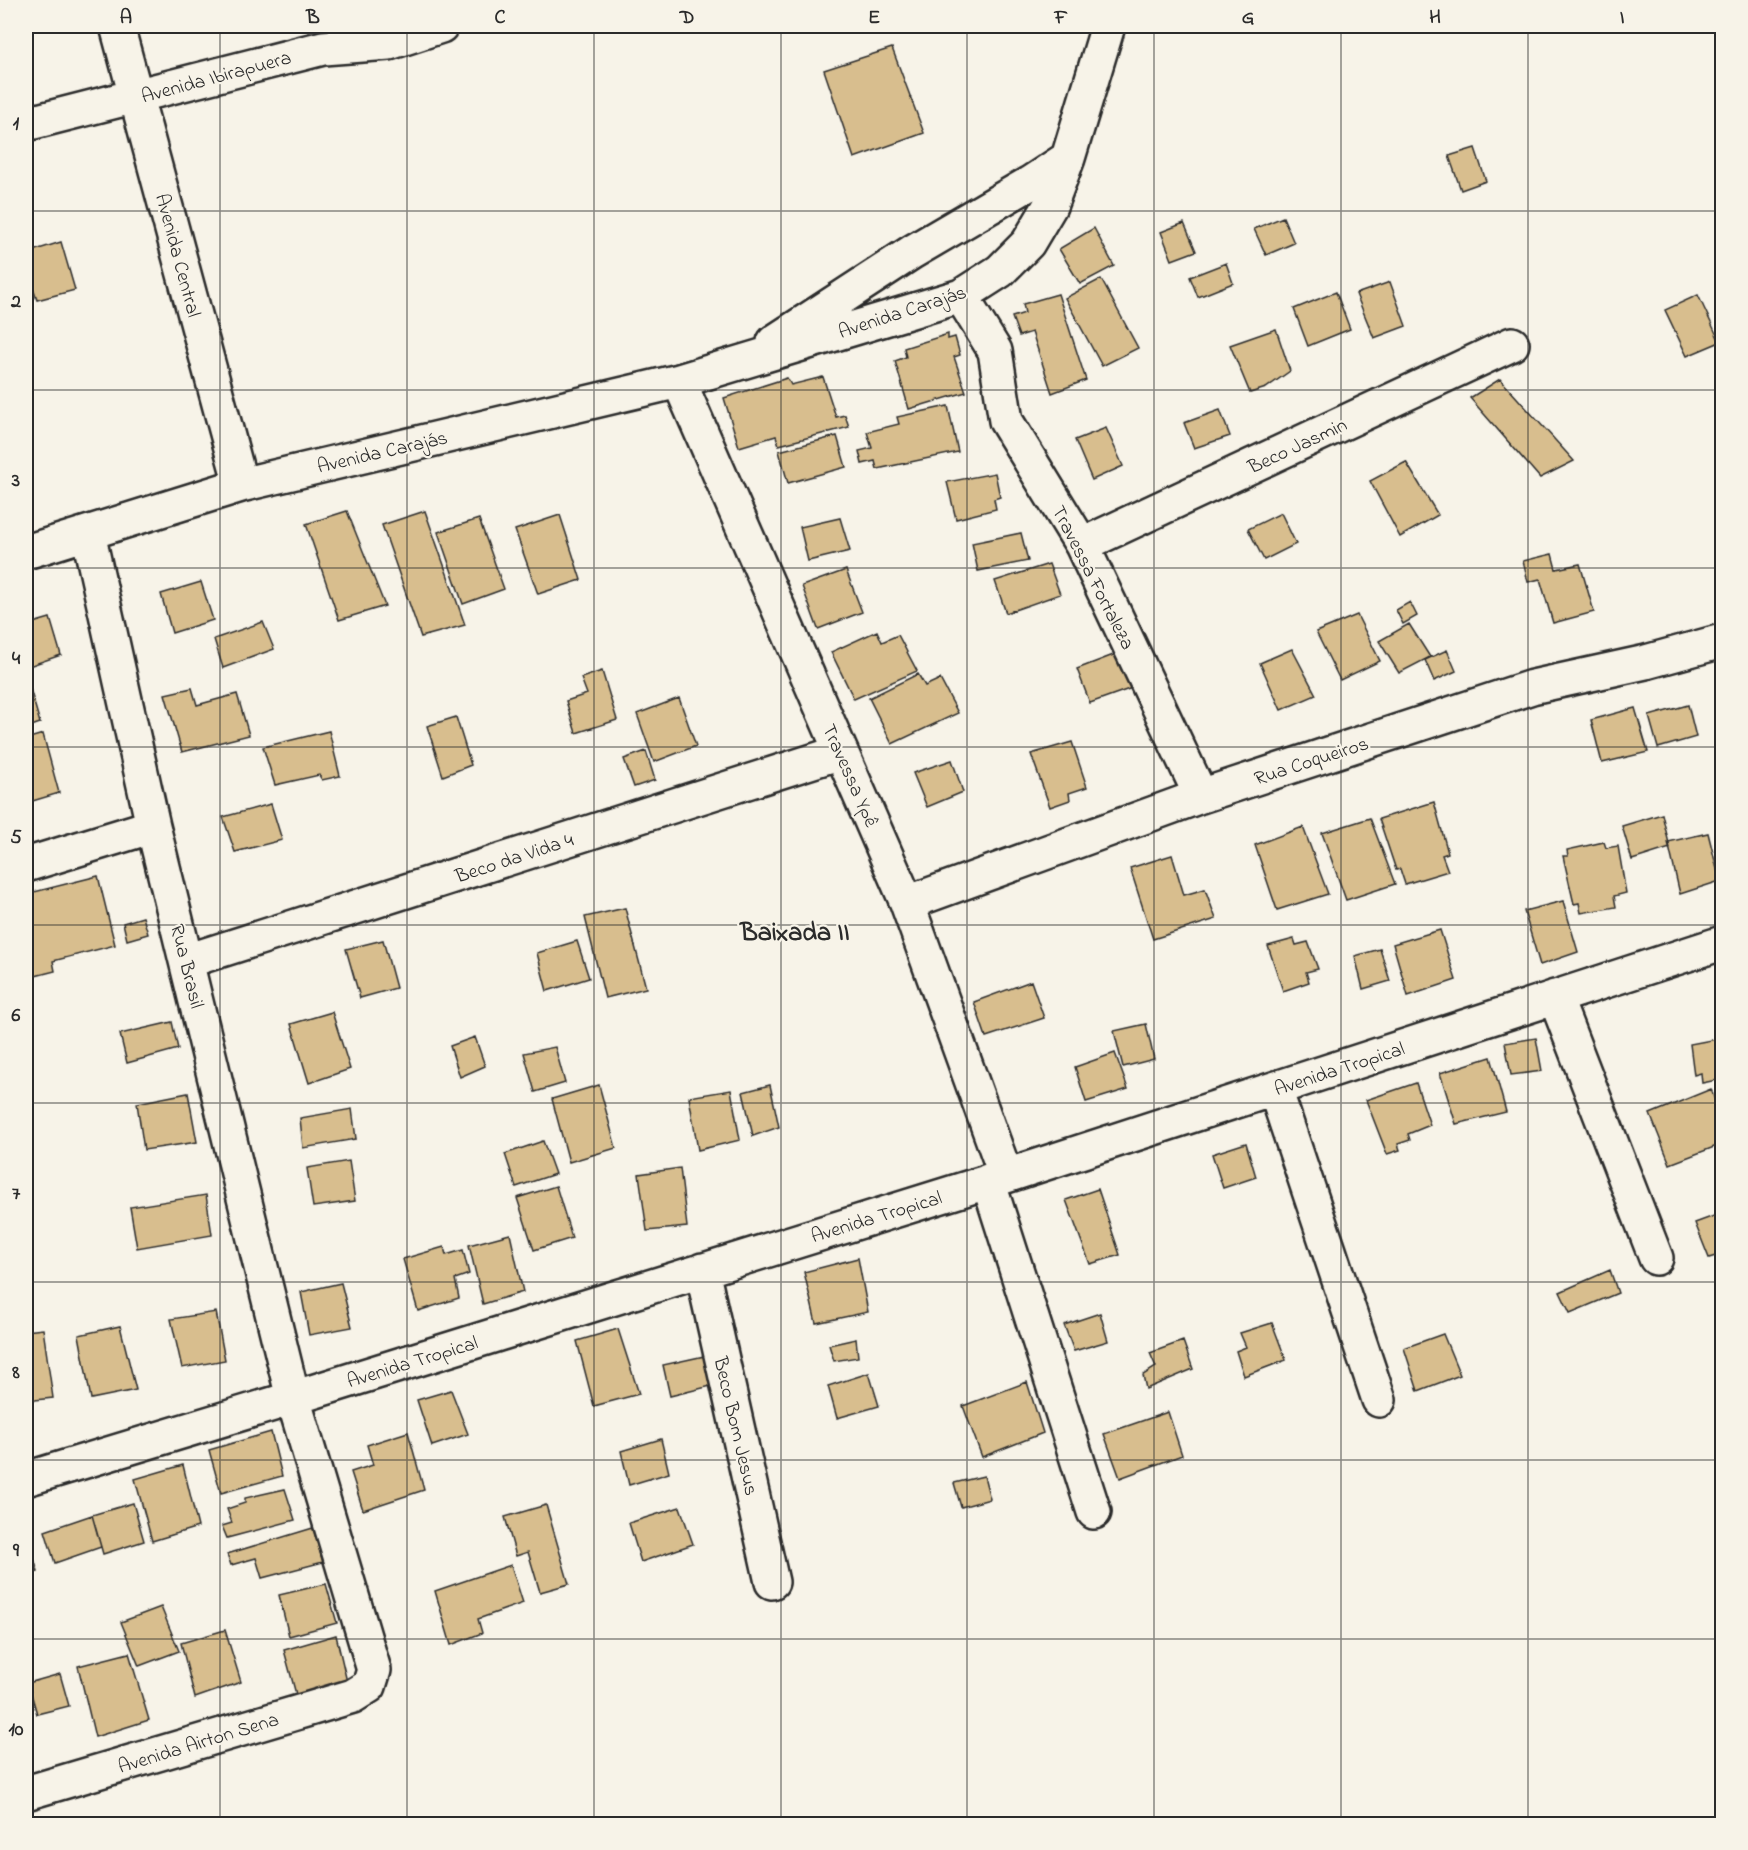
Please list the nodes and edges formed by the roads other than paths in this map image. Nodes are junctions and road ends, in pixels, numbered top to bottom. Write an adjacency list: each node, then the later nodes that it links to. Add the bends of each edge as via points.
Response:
1 (117, 26): 4 (street, Avenida Central)
2 (441, 26): 4 (street, Avenida Ibirapuera, via 389,43 323,48)
3 (1108, 26): 6 (street, Avenida Carajás)
4 (137, 97): 5 (street, Avenida Ibirapuera); 11 (street, Avenida Central)
5 (26, 124)
6 (1068, 158): 7 (street, Avenida Carajás, via 1050,206 1028,243 1000,271); 9 (street, Avenida Carajás, via 912,252)
7 (961, 296): 9 (street, Avenida Carajás); 13 (street, Travessa Fortaleza, via 995,351 1006,421)
8 (1512, 344): 13 (street, Beco Jasmin)
9 (742, 362): 10 (street, Avenida Carajás)
10 (679, 381): 11 (street, Avenida Carajás); 16 (street, Travessa Ypê)
11 (241, 485): 12 (street, Avenida Carajás)
12 (88, 533): 14 (street, Avenida Carajás); 18 (street, Rua Brasil)
13 (1082, 545): 17 (street, Travessa Fortaleza)
14 (26, 552)
15 (1722, 641): 17 (street, Rua Coqueiros, via 1532,687)
16 (841, 752): 20 (street, Travessa Ypê); 22 (street, Beco da Vida 4)
17 (1201, 796): 20 (street, Rua Coqueiros)
18 (153, 826): 19 (street); 22 (street, Rua Brasil)
19 (26, 865)
20 (907, 903): 25 (street, Travessa Ypê)
21 (1722, 943): 23 (street, Avenida Tropical)
22 (187, 961): 28 (street, Rua Brasil)
23 (1555, 997): 24 (street, Avenida Tropical); 26 (street)
24 (1275, 1089): 25 (street, Avenida Tropical); 29 (street)
25 (997, 1178): 27 (street, Avenida Tropical); 31 (street, Travessa Ypê)
26 (1656, 1258)
27 (702, 1270): 28 (street, Avenida Tropical); 32 (street, Beco Bom Jesus)
28 (293, 1398): 30 (street, Avenida Tropical); 33 (street, Rua Brasil, via 374,1670)
29 (1379, 1400)
30 (26, 1479)
31 (1094, 1512)
32 (772, 1582)
33 (369, 1686): 34 (street, Avenida Airton Sena, via 353,1696)
34 (26, 1793)

